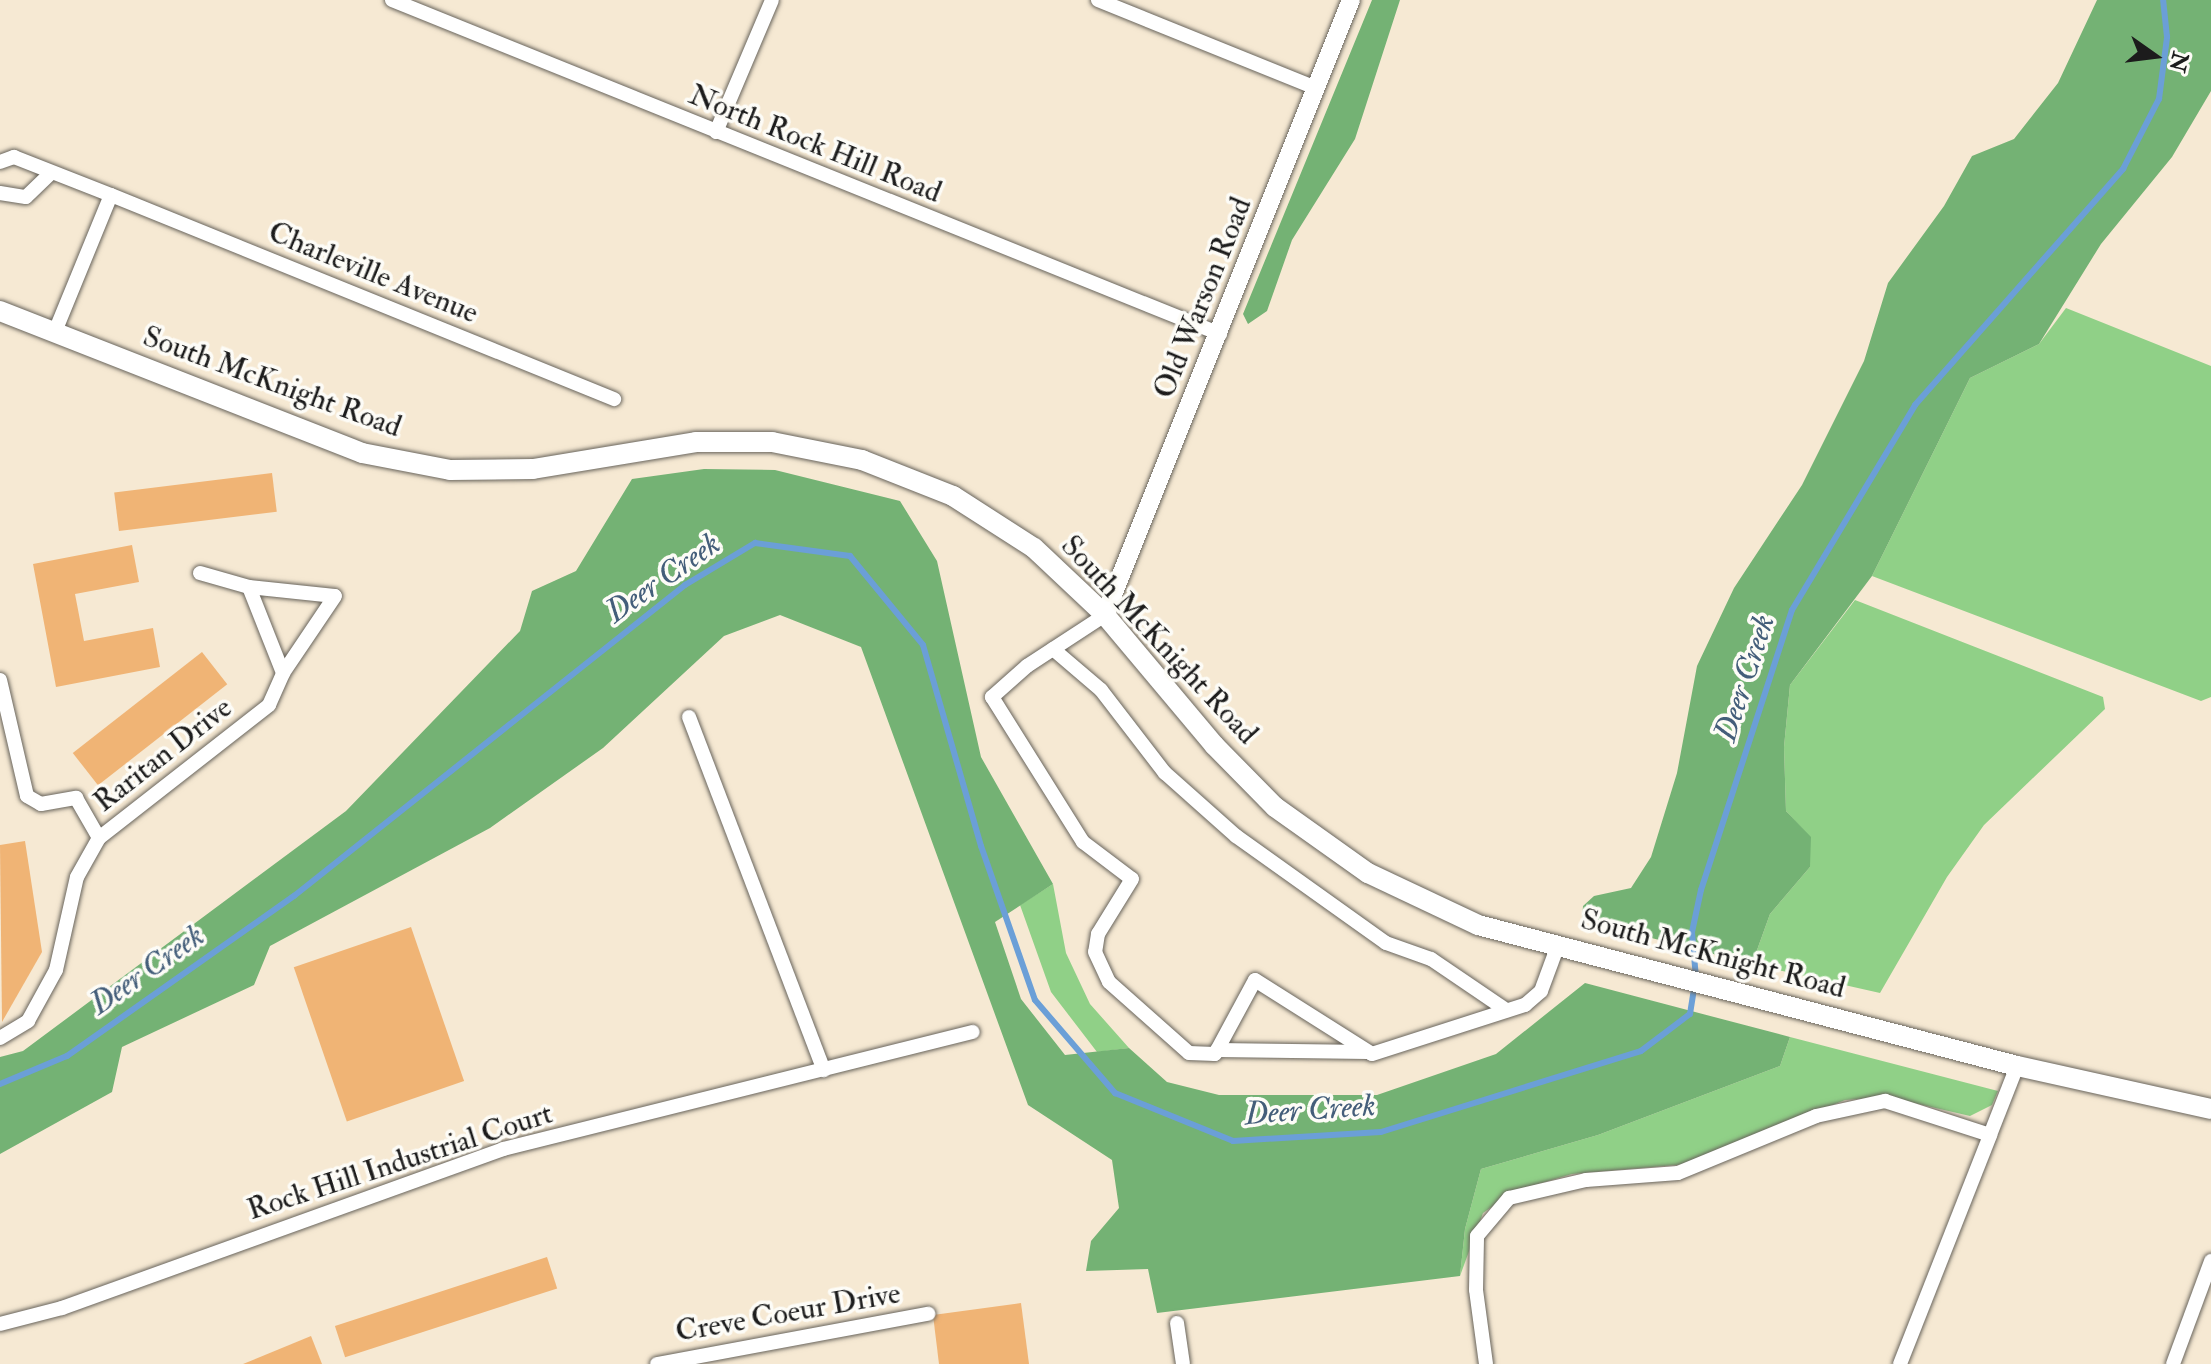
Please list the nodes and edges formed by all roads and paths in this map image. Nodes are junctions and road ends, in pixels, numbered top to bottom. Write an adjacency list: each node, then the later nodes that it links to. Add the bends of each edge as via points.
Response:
1 (392, 0): 6 (street, North Rock Hill Road)
2 (772, 0): 6 (street)
3 (1098, 0): 5 (street)
4 (1351, 0): 5 (street, Old Warson Road)
5 (1316, 88): 13 (street, Old Warson Road)
6 (716, 132): 13 (street, North Rock Hill Road)
7 (0, 162): 8 (street, Charleville Avenue, via 14,157)
8 (51, 173): 9 (street, via 26,197); 10 (street, Charleville Avenue)
9 (0, 193)
10 (111, 195): 12 (street); 14 (street, Charleville Avenue)
11 (0, 311): 12 (main road, South McKnight Road)
12 (54, 334): 17 (main road, South McKnight Road, via 362,453 450,470 533,469 696,442 772,442 862,460 965,503 1034,548)
13 (1220, 334): 17 (street, Old Warson Road)
14 (614, 399)
15 (200, 573): 16 (street)
16 (249, 587): 19 (street); 19 (street, Raritan Drive, via 335,596)
17 (1105, 615): 18 (street); 23 (main road, South McKnight Road, via 1275,807 1368,873 1478,925)
18 (1053, 649): 24 (street, via 1101,690 1165,773 1236,836 1386,943 1431,959); 27 (street, via 992,697 1083,842 1132,879 1098,934 1095,952 1109,982 1189,1053)
19 (283, 673): 22 (street, Raritan Drive, via 269,705)
20 (0, 680): 22 (street, via 27,796 41,804 76,798)
21 (689, 717): 30 (street)
22 (99, 838): 26 (street, Raritan Drive, via 77,877 56,970 28,1021)
23 (1558, 945): 24 (street, via 1541,991 1525,1005); 29 (main road, South McKnight Road)
24 (1506, 1010): 28 (street)
25 (973, 1032): 30 (street, Rock Hill Industrial Court)
26 (0, 1038)
27 (1217, 1050): 28 (street); 28 (street, via 1255,980)
28 (1368, 1052)
29 (2017, 1066): 31 (main road, South McKnight Road); 32 (street)
30 (824, 1070): 36 (street, Rock Hill Industrial Court, via 503,1149 62,1308)
31 (2211, 1109)
32 (1990, 1135): 39 (street, via 1885,1101 1816,1116 1678,1173 1586,1180 1509,1198 1477,1236 1476,1290); 40 (street)
33 (2211, 1261): 41 (street)
34 (928, 1314): 37 (street, Creve Coeur Drive)
35 (1177, 1323): 38 (street)
36 (0, 1324)
37 (657, 1364)
38 (1183, 1364)
39 (1486, 1364)
40 (1900, 1364)
41 (2173, 1364)

